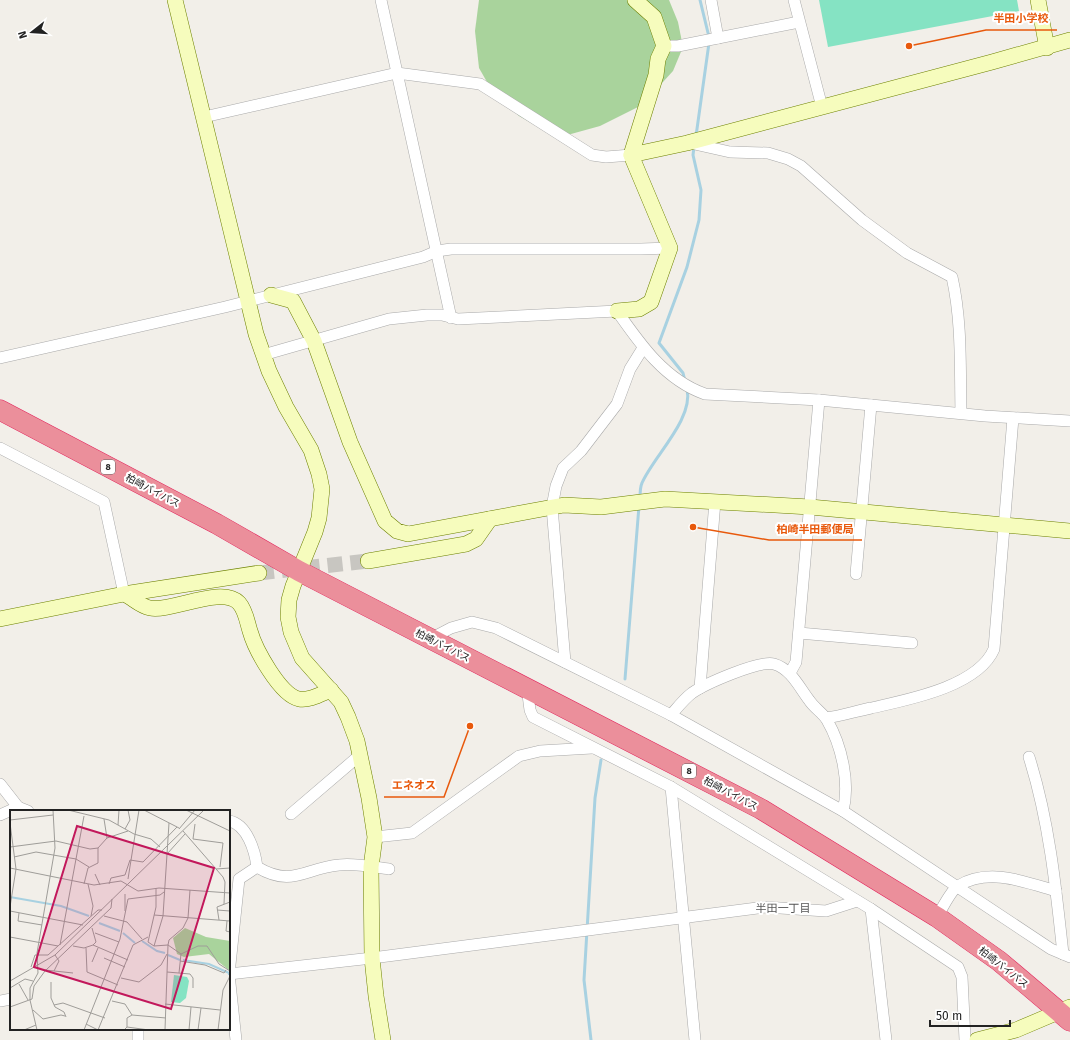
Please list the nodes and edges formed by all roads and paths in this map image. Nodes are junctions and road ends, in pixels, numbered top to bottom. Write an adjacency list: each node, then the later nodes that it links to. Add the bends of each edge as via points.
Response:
1 (175, 0): 14 (street)
2 (381, 0): 12 (street)
3 (635, 0): 10 (street, via 654,17)
4 (711, 0): 8 (street)
5 (794, 0): 7 (street)
6 (1038, 0): 11 (street)
7 (799, 22): 8 (street); 13 (street)
8 (718, 38): 10 (street, via 678,46)
9 (1070, 40): 11 (street)
10 (664, 46): 16 (street)
11 (1047, 48): 13 (street)
12 (397, 73): 14 (street); 16 (street, via 480,84 592,155); 18 (street)
13 (822, 107): 15 (street)
14 (204, 117): 20 (street)
15 (687, 142): 16 (street); 30 (street, via 730,152 768,153 788,159 801,166 890,241 952,277 959,333)
16 (631, 155): 17 (street)
17 (670, 248): 18 (street); 21 (street, via 651,302 639,309)
18 (437, 251): 19 (street, via 424,258); 22 (street)
19 (271, 295): 20 (street); 23 (street, via 293,301)
20 (248, 301): 25 (street); 26 (street)
21 (617, 311): 22 (street); 24 (street)
22 (451, 318): 23 (street, via 427,315 389,319)
23 (314, 341): 25 (street); 39 (street, via 350,442 385,521 397,531 408,534)
24 (643, 348): 27 (street, via 654,360 692,389 705,394); 36 (street, via 630,369 617,404 581,451 563,468)
25 (263, 355): 44 (street, via 286,407 311,450 322,489 322,504 317,525)
26 (0, 358)
27 (819, 400): 28 (street); 37 (street)
28 (871, 405): 30 (street); 38 (street)
29 (0, 410): 41 (highway, 柏崎バイパス / 8)
30 (961, 413): 31 (street)
31 (1013, 418): 33 (street); 40 (street)
32 (0, 419): 41 (highway, 柏崎バイパス / 8)
33 (1070, 421)
34 (0, 448): 47 (street, via 104,502)
35 (715, 501): 36 (street, via 666,499 601,507); 37 (street); 55 (street)
36 (552, 507): 39 (street); 52 (street)
37 (810, 507): 38 (street); 49 (street)
38 (862, 512): 40 (street); 46 (street)
39 (490, 519): 43 (street, via 476,539 466,544)
40 (1005, 525): 42 (street); 58 (street, via 994,649 983,664 964,679 935,692)
41 (216, 527): 44 (highway, 柏崎バイパス / 8)
42 (1070, 530)
43 (368, 561)
44 (291, 566): 50 (highway, 柏崎バイパス / 8); 56 (street, via 288,617 291,632 302,658)
45 (259, 573): 47 (street)
46 (856, 574)
47 (124, 594): 48 (street); 56 (street, via 142,606 152,609 210,597 226,597 239,602 260,657 287,691 298,699 310,698)
48 (0, 619)
49 (799, 633): 51 (street); 53 (street, via 796,662)
50 (430, 639): 52 (street, via 451,628 472,622 496,628); 54 (highway, 柏崎バイパス / 8)
51 (912, 643)
52 (565, 662): 57 (street)
53 (790, 673): 55 (street, via 774,664 761,664); 58 (street, via 814,708)
54 (527, 687): 59 (street, via 533,717); 78 (highway, 柏崎バイパス / 8, via 761,809)
55 (700, 688): 57 (street)
56 (331, 690): 60 (street, via 341,702 348,717)
57 (671, 715): 65 (street)
58 (826, 718): 65 (street, via 833,732 846,783)
59 (592, 748): 63 (street); 70 (street, via 540,751 519,756 412,833)
60 (360, 755): 67 (street); 70 (street)
61 (1030, 757): 75 (street, via 1044,816)
62 (0, 784): 64 (street)
63 (671, 787): 76 (street); 79 (street)
64 (23, 809)
65 (843, 811): 74 (street)
66 (10, 812): 68 (street)
67 (291, 814)
68 (0, 815)
69 (230, 821): 71 (street, via 248,835)
70 (376, 837): 72 (street)
71 (257, 867): 72 (street, via 284,878 342,864); 82 (street, via 239,879)
72 (371, 867): 73 (street); 81 (street)
73 (389, 869)
74 (957, 887): 75 (street, via 976,879 1000,877); 78 (street); 80 (street, via 1051,949)
75 (1056, 891): 80 (street)
76 (857, 901): 77 (street); 79 (street, via 826,911 765,907)
77 (871, 910): 91 (street); 92 (street, via 958,968 962,977)
78 (937, 916): 87 (highway, 柏崎バイパス / 8)
79 (684, 917): 81 (street); 90 (street)
80 (1067, 955)
81 (372, 958): 83 (street); 89 (street)
82 (230, 964)
83 (230, 974)
84 (230, 983): 88 (street)
85 (10, 999): 86 (street)
86 (0, 1000)
87 (1066, 1013): 93 (street)
88 (236, 1040)
89 (383, 1040)
90 (696, 1040)
91 (886, 1040)
92 (965, 1040)
93 (977, 1040)

